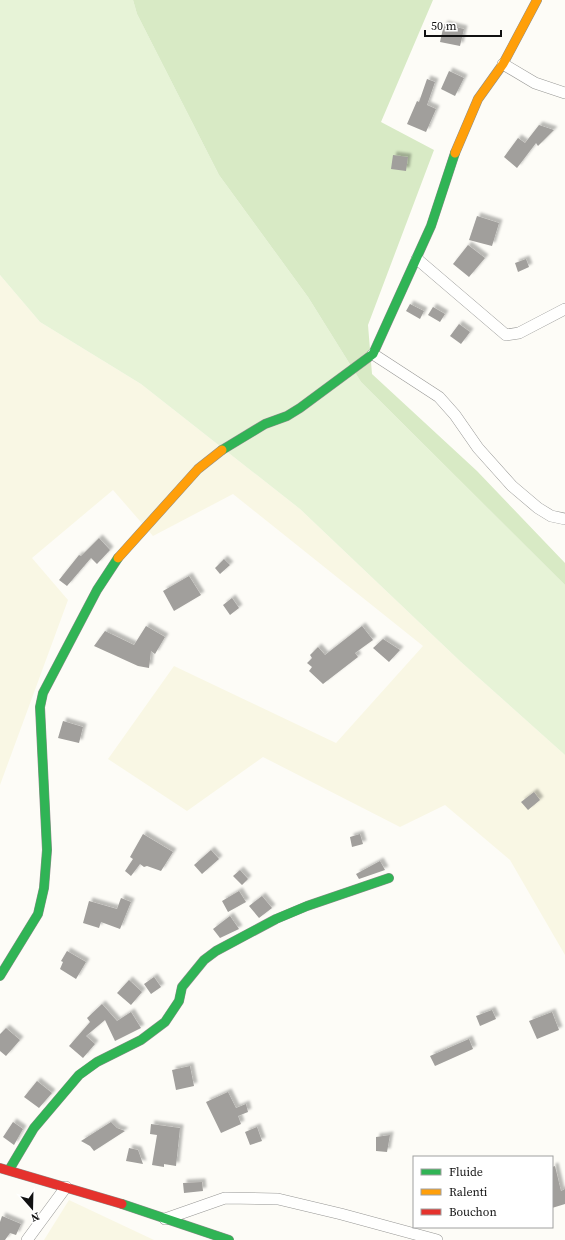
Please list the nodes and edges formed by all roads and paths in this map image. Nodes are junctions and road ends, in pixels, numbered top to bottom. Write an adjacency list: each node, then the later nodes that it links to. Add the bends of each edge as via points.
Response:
1 (537, 0): 2 (street)
2 (503, 64): 3 (street, via 535,83); 4 (street, via 478,99 465,126)
3 (565, 93)
4 (417, 259): 5 (street, via 506,334 519,333); 6 (street)
5 (565, 309)
6 (373, 354): 7 (street, via 439,397 478,448 512,486 538,508 551,516); 9 (street, via 300,408 265,424 228,446 198,469 119,556 97,590 43,693 40,707 47,850 44,888 38,914)
7 (565, 519)
8 (389, 878): 10 (street, via 276,919 204,960 182,987 179,1001 165,1022 141,1040 97,1062 79,1075 34,1128)
9 (0, 976)
10 (5, 1169): 11 (street)
11 (66, 1187): 12 (street); 13 (street)
12 (165, 1219): 14 (street); 15 (street, via 225,1198 278,1199)
13 (27, 1240)
14 (229, 1240)
15 (437, 1240)

